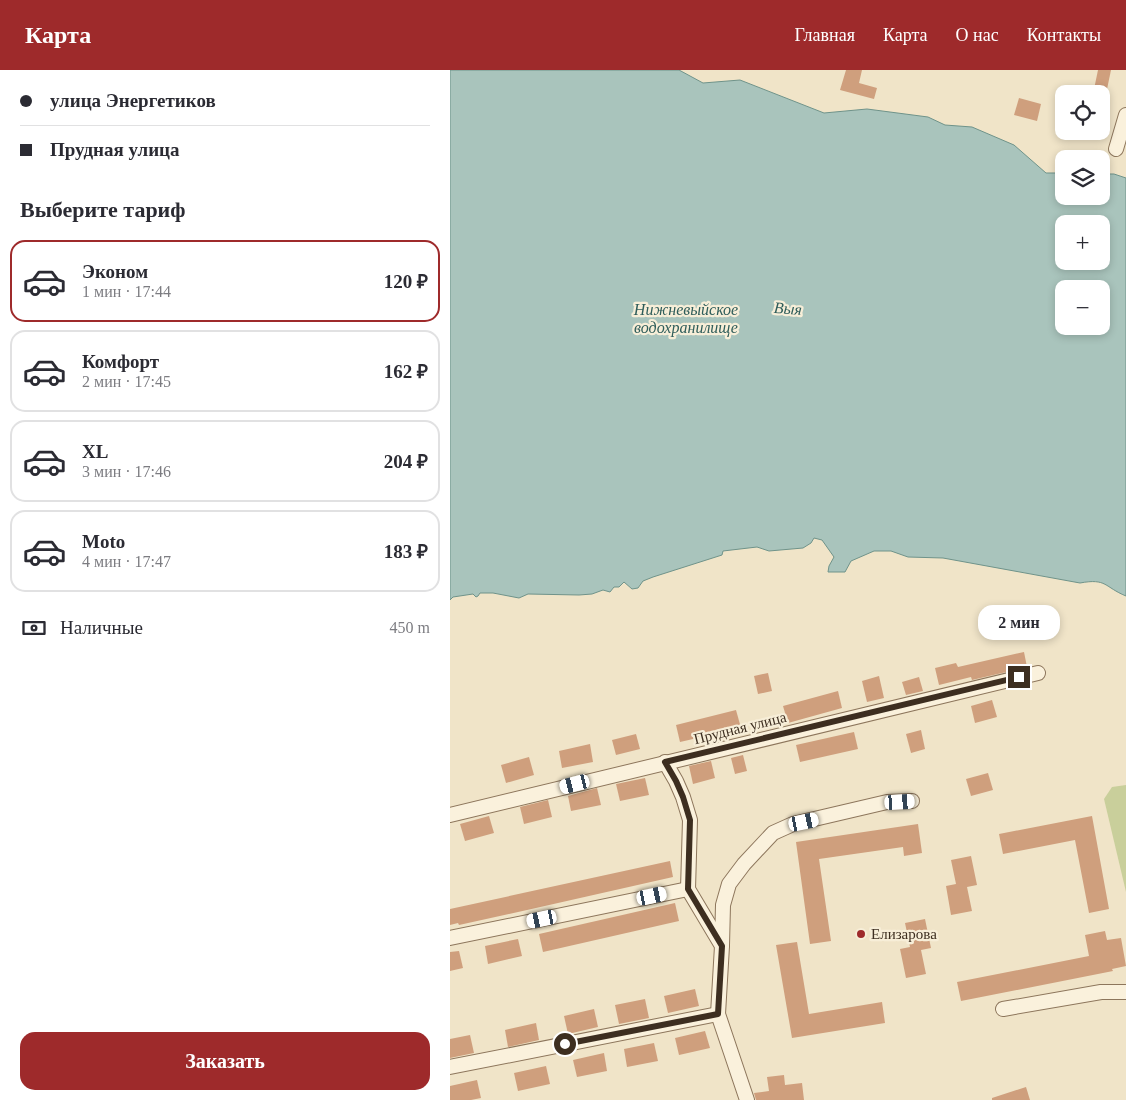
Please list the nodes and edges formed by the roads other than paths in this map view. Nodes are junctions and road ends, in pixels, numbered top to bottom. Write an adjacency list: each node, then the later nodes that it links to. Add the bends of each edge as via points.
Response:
1 (1126, 115): 2 (street)
2 (1116, 149)
3 (1038, 673): 4 (street, Прудная улица)
4 (665, 762): 6 (street, Прудная улица); 7 (street, via 683,797 690,820)
5 (912, 801): 9 (street, via 887,802 793,824 773,834 729,884 723,905)
6 (450, 815)
7 (688, 889): 8 (street); 9 (street)
8 (450, 938)
9 (722, 946): 12 (street)
10 (1126, 992): 11 (street, via 1101,992)
11 (1003, 1010)
12 (718, 1014): 13 (street); 14 (street)
13 (450, 1067)
14 (747, 1100)

